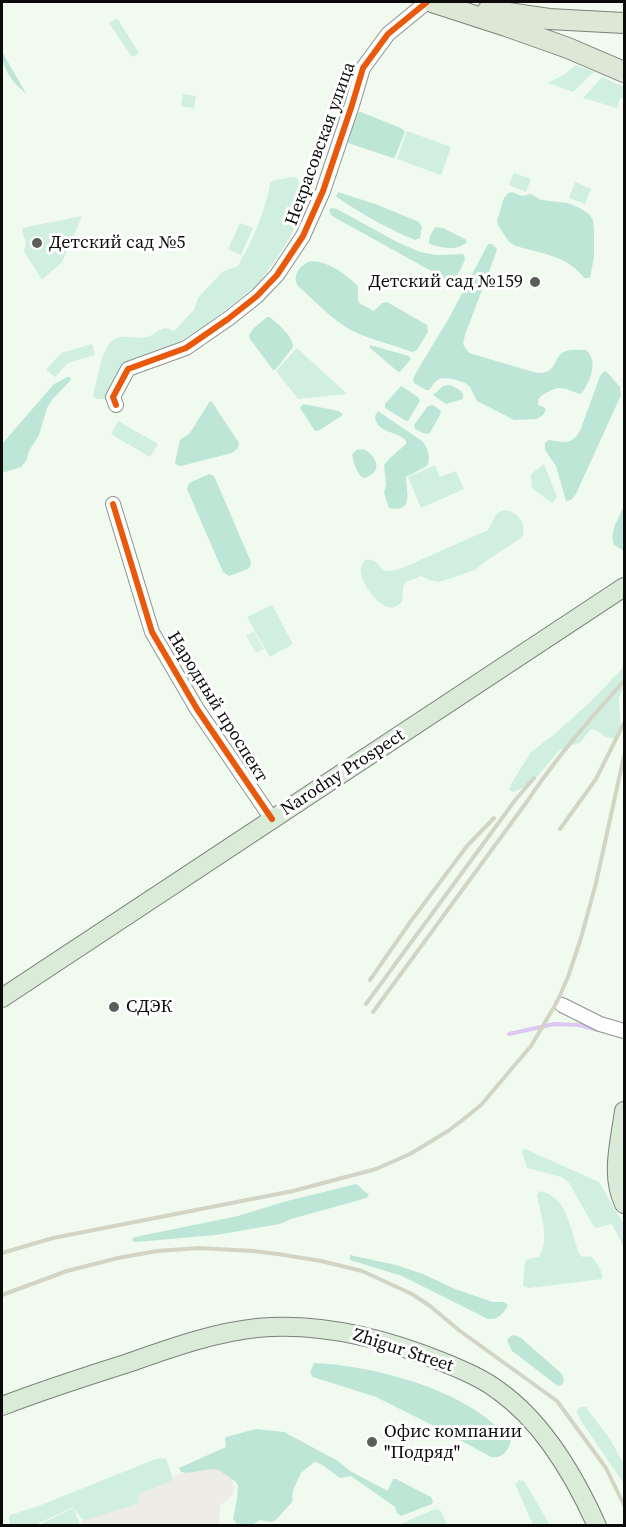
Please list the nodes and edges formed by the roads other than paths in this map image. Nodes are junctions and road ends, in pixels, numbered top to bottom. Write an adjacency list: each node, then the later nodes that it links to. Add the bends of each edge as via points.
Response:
1 (431, 2): 2 (highway, via 549,19); 3 (highway, via 568,48); 4 (street, Некрасовская улица, via 388,34 363,68 319,201 303,236 277,275 257,296 186,348 128,369 113,398)
2 (624, 23)
3 (624, 72)
4 (116, 405)
5 (113, 504): 7 (street, Народный проспект, via 152,632 197,709)
6 (624, 587): 7 (main road, Narodny Prospect)
7 (272, 819): 8 (main road, Narodny Prospect)
8 (2, 998)
9 (562, 1005): 10 (street)
10 (624, 1031)
11 (624, 1111): 12 (main road, via 616,1163 616,1181)
12 (624, 1204)
13 (2, 1406): 14 (main road, Zhigur Street, via 211,1336 280,1327 359,1335 428,1356 468,1372 500,1391 558,1453)
14 (597, 1526)

